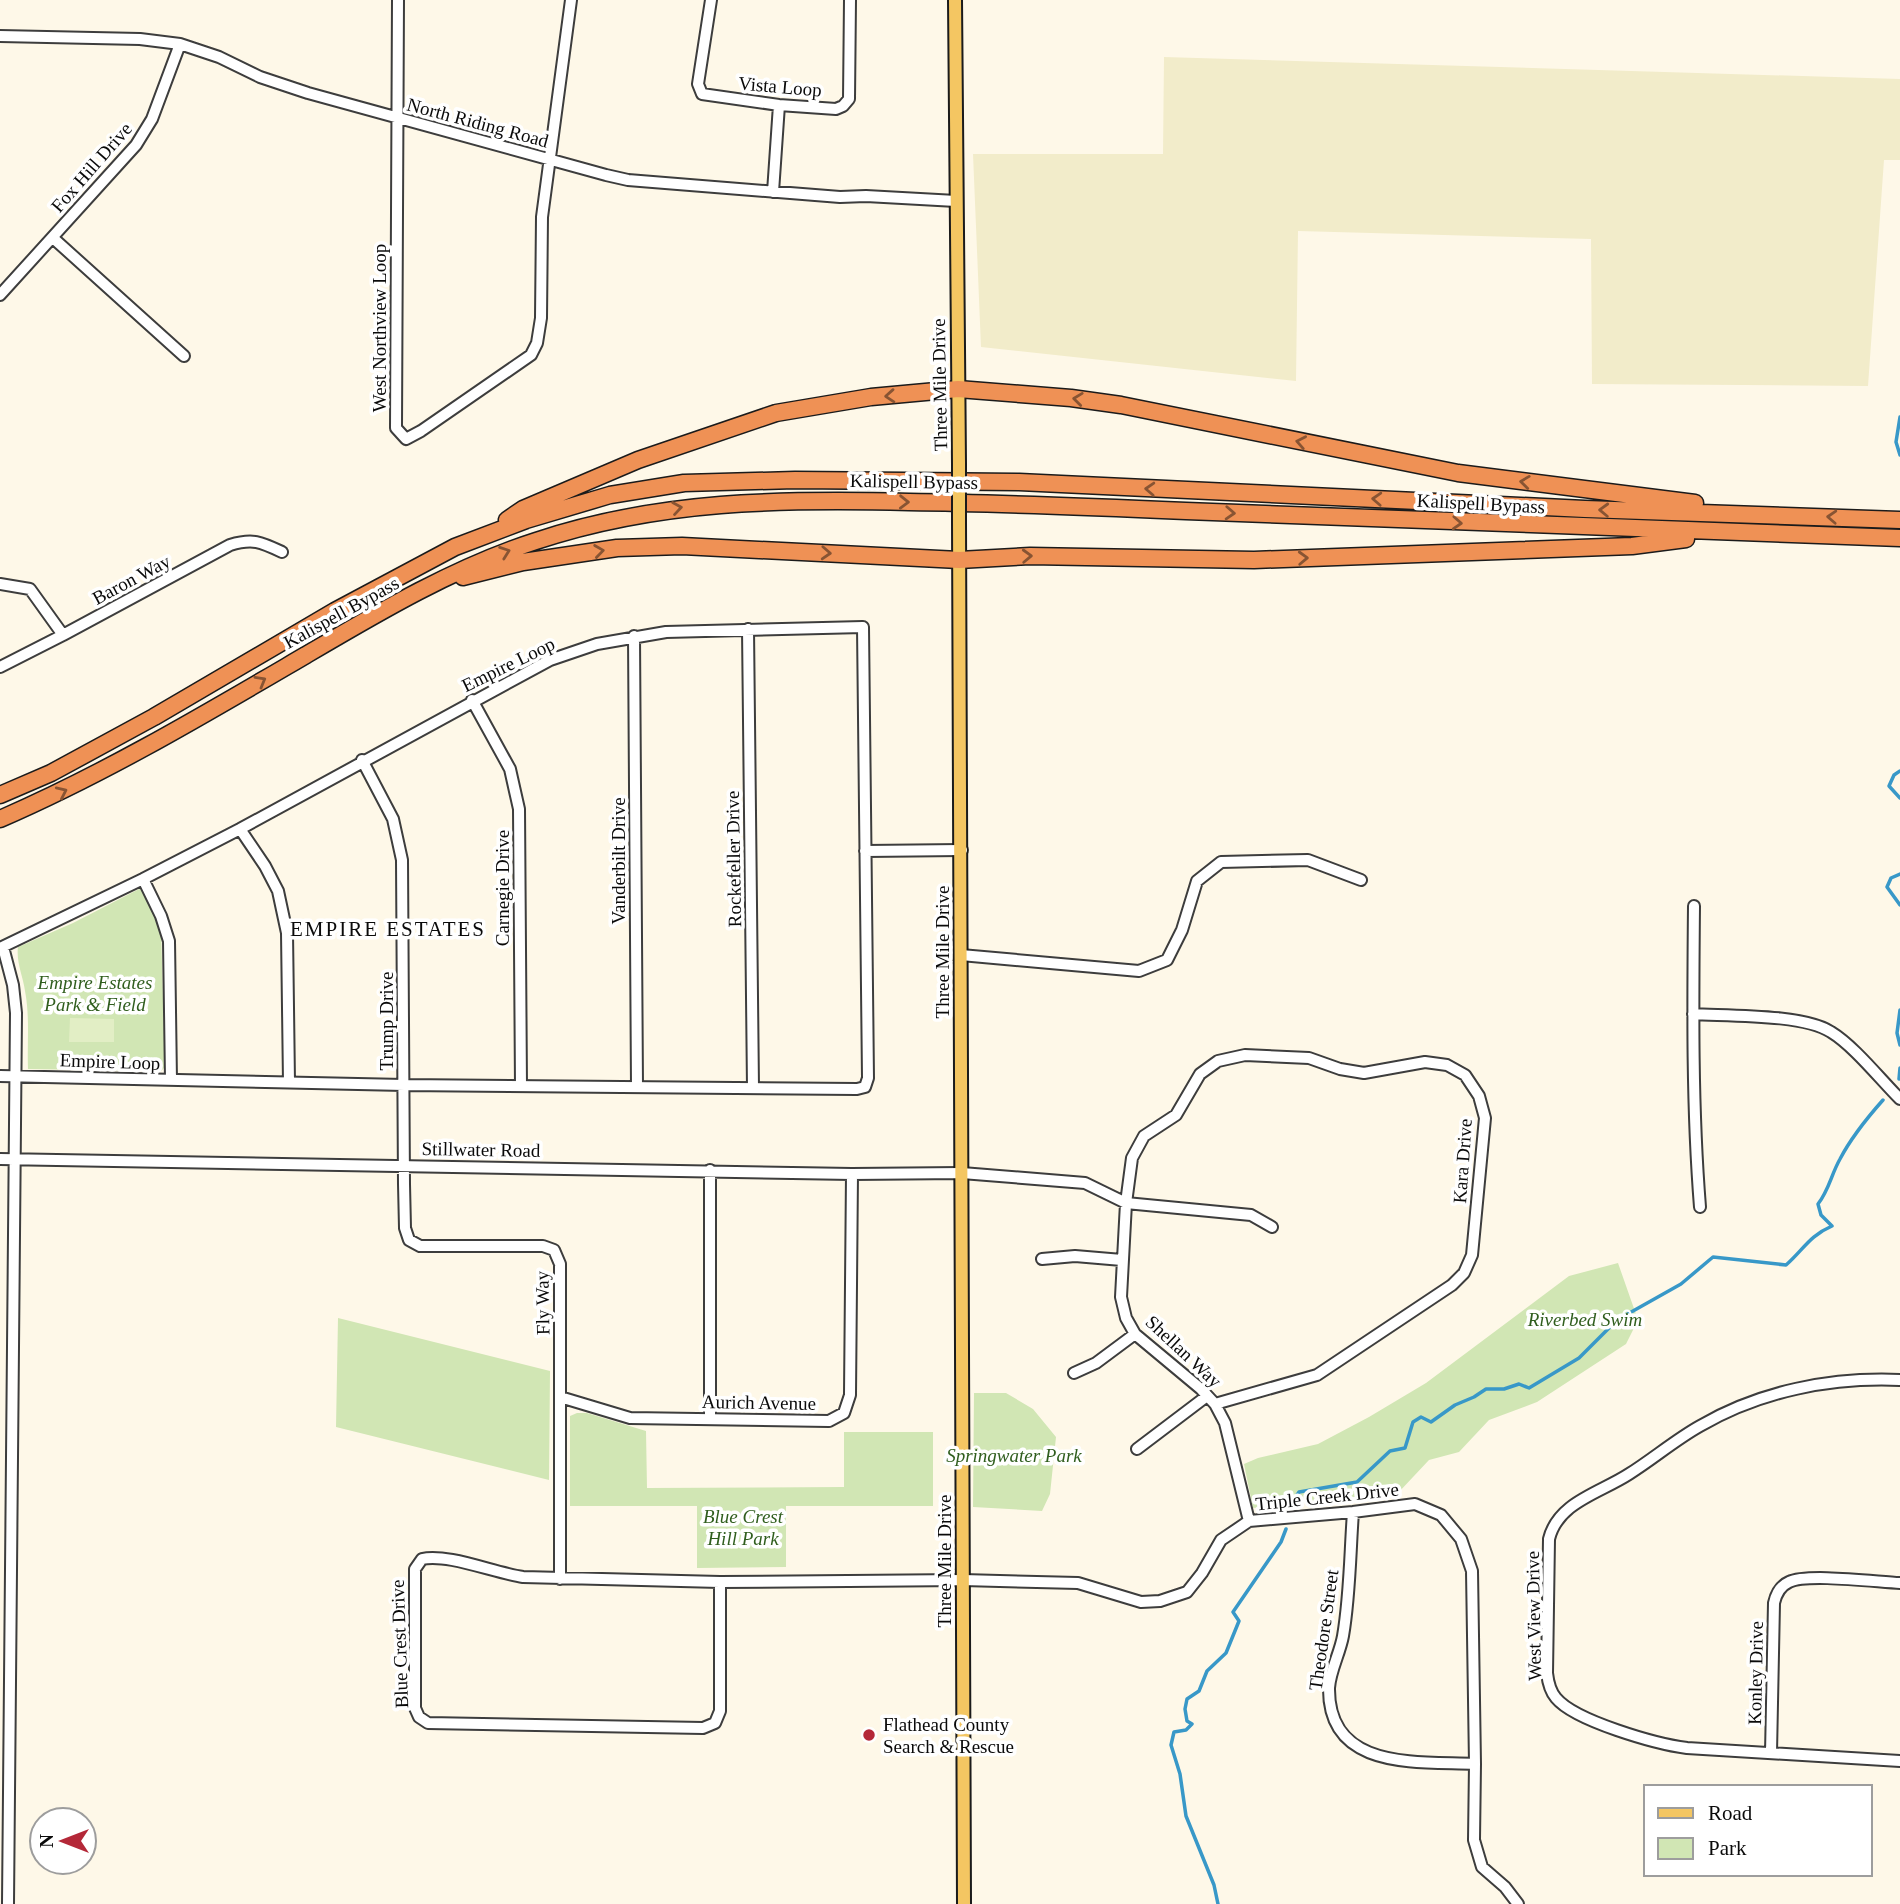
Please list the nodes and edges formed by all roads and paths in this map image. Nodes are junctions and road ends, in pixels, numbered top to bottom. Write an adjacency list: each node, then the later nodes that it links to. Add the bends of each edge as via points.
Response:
1 (398, 0): 9 (street)
2 (571, 0): 10 (street)
3 (711, 0): 8 (street, Vista Loop, via 698,84 702,94)
4 (850, 0): 8 (street, Vista Loop, via 849,99 836,108)
5 (955, 0): 12 (main road, Three Mile Drive)
6 (0, 36): 7 (street, North Riding Road)
7 (180, 44): 9 (street, North Riding Road, via 280,84); 13 (street, Fox Hill Drive, via 142,136)
8 (779, 105): 11 (street)
9 (398, 119): 10 (street, North Riding Road); 10 (street, West Northview Loop, via 396,428 406,439 531,355 541,318 542,216)
10 (549, 160): 11 (street, North Riding Road, via 628,180)
11 (773, 192): 12 (street, North Riding Road)
12 (956, 201): 16 (main road, Three Mile Drive)
13 (53, 238): 14 (street, Fox Hill Drive); 15 (street)
14 (0, 295)
15 (184, 356)
16 (958, 389): 17 (highway, one-way to 16, via 1458,473 1121,405); 20 (highway, one-way to 20, via 776,413 579,484 523,509); 23 (main road, Three Mile Drive, bridge)
17 (1787, 515): 18 (highway, Kalispell Bypass, one-way to 17); 20 (highway, Kalispell Bypass, one-way to 20, via 1019,482 734,480 610,495)
18 (1900, 520)
19 (1734, 533): 21 (highway, Kalispell Bypass); 23 (highway, one-way to 19, via 1031,556 1254,560 1632,546); 25 (highway, Kalispell Bypass, one-way to 19, via 501,553 610,522 690,506 796,500 1013,504)
20 (488, 534): 32 (highway, Kalispell Bypass, via 335,611 154,717)
21 (1900, 538)
22 (282, 552): 27 (street, Baron Way, via 262,542 230,545)
23 (959, 560): 25 (highway, one-way to 23, via 523,562 617,548 682,546); 35 (main road, Three Mile Drive)
24 (0, 584): 27 (street, via 30,589)
25 (436, 584): 33 (highway, Kalispell Bypass, one-way to 25, via 65,791)
26 (748, 629): 28 (street, Empire Loop); 36 (street, Empire Loop, via 863,626); 50 (street, Rockefeller Drive)
27 (63, 635): 29 (street, Baron Way)
28 (635, 636): 30 (street, Empire Loop, via 550,660); 49 (street, Vanderbilt Drive)
29 (0, 667)
30 (472, 700): 31 (street, Empire Loop); 48 (street, Carnegie Drive, via 510,769 519,809)
31 (362, 760): 34 (street, Empire Loop); 47 (street, Trump Drive, via 393,819 402,860)
32 (0, 795)
33 (0, 819)
34 (240, 829): 37 (street, Empire Loop); 46 (street, via 278,891 287,933)
35 (962, 850): 36 (street); 41 (main road, Three Mile Drive)
36 (865, 851): 50 (street, Empire Loop, via 865,1087)
37 (143, 879): 40 (street, Empire Loop); 45 (street, via 169,941)
38 (1361, 880): 41 (street, via 1308,860 1221,863 1197,881 1167,960 1139,971)
39 (1694, 906): 42 (street)
40 (2, 947): 44 (street, via 13,985)
41 (961, 955): 56 (main road, Three Mile Drive)
42 (1693, 1014): 51 (street, via 1800,1021 1821,1027 1840,1039); 59 (street)
43 (0, 1076): 44 (street, Empire Loop)
44 (16, 1076): 45 (street, Empire Loop); 53 (street)
45 (171, 1080): 46 (street, Empire Loop)
46 (289, 1082): 47 (street, Empire Loop)
47 (404, 1085): 48 (street, Empire Loop); 54 (street, Trump Drive)
48 (521, 1086): 49 (street, Empire Loop)
49 (637, 1087): 50 (street, Empire Loop)
50 (753, 1088)
51 (1900, 1099)
52 (0, 1159): 53 (street, Stillwater Road)
53 (16, 1159): 54 (street, Stillwater Road); 79 (street)
54 (404, 1165): 55 (street, Stillwater Road); 66 (street, Fly Way, via 409,1240 419,1245 554,1250 560,1264)
55 (710, 1170): 57 (street, Stillwater Road); 68 (street)
56 (962, 1173): 57 (street, Stillwater Road); 58 (street, Stillwater Road, via 1085,1183); 73 (main road, Three Mile Drive)
57 (852, 1174): 68 (street, Aurich Avenue, via 850,1395 844,1413 829,1421)
58 (1126, 1203): 60 (street, via 1251,1214); 62 (street, Shellan Way); 67 (street, Kara Drive, via 1132,1158 1144,1136 1176,1115 1200,1074 1218,1061 1245,1055 1309,1058 1364,1073 1425,1062 1447,1065 1465,1075 1479,1096 1485,1118 1472,1255 1464,1273 1317,1376)
59 (1700, 1207)
60 (1272, 1227)
61 (1042, 1259): 62 (street, via 1075,1256)
62 (1122, 1261): 63 (street, Shellan Way, via 1121,1297)
63 (1135, 1334): 64 (street); 67 (street, Shellan Way)
64 (1074, 1373)
65 (1900, 1380): 76 (street, West View Drive, via 1823,1383 1723,1413 1570,1507 1551,1531 1547,1673 1556,1698 1579,1714 1652,1741 1686,1748)
66 (560, 1397): 68 (street, Aurich Avenue, via 629,1418); 72 (street, Fly Way)
67 (1211, 1400): 69 (street); 71 (street, Shellan Way, via 1225,1423)
68 (710, 1419)
69 (1137, 1449)
70 (1353, 1512): 71 (street, Triple Creek Drive); 78 (street, Triple Creek Drive, via 1415,1504 1441,1515 1461,1539 1472,1571); 78 (street, Theodore Street, via 1345,1625 1329,1686 1331,1712 1344,1737 1361,1750 1386,1759)
71 (1249, 1521): 73 (street, Triple Creek Drive, via 1221,1541 1187,1592 1160,1601 1141,1602 1078,1583)
72 (560, 1579): 74 (street, Blue Crest Drive); 74 (street, Blue Crest Drive, via 499,1573 435,1556 422,1559 415,1569 415,1708 419,1717 428,1723 455,1724 703,1728 715,1723 720,1712)
73 (963, 1580): 74 (street, Blue Crest Drive); 80 (main road, Three Mile Drive)
74 (720, 1583)
75 (1900, 1583): 76 (street, Konley Drive, via 1809,1578 1782,1587 1774,1604)
76 (1771, 1753): 77 (street, Konley Drive)
77 (1900, 1761)
78 (1475, 1764): 81 (street, Triple Creek Drive, via 1474,1840 1482,1867)
79 (8, 1904)
80 (964, 1904)
81 (1518, 1904)

